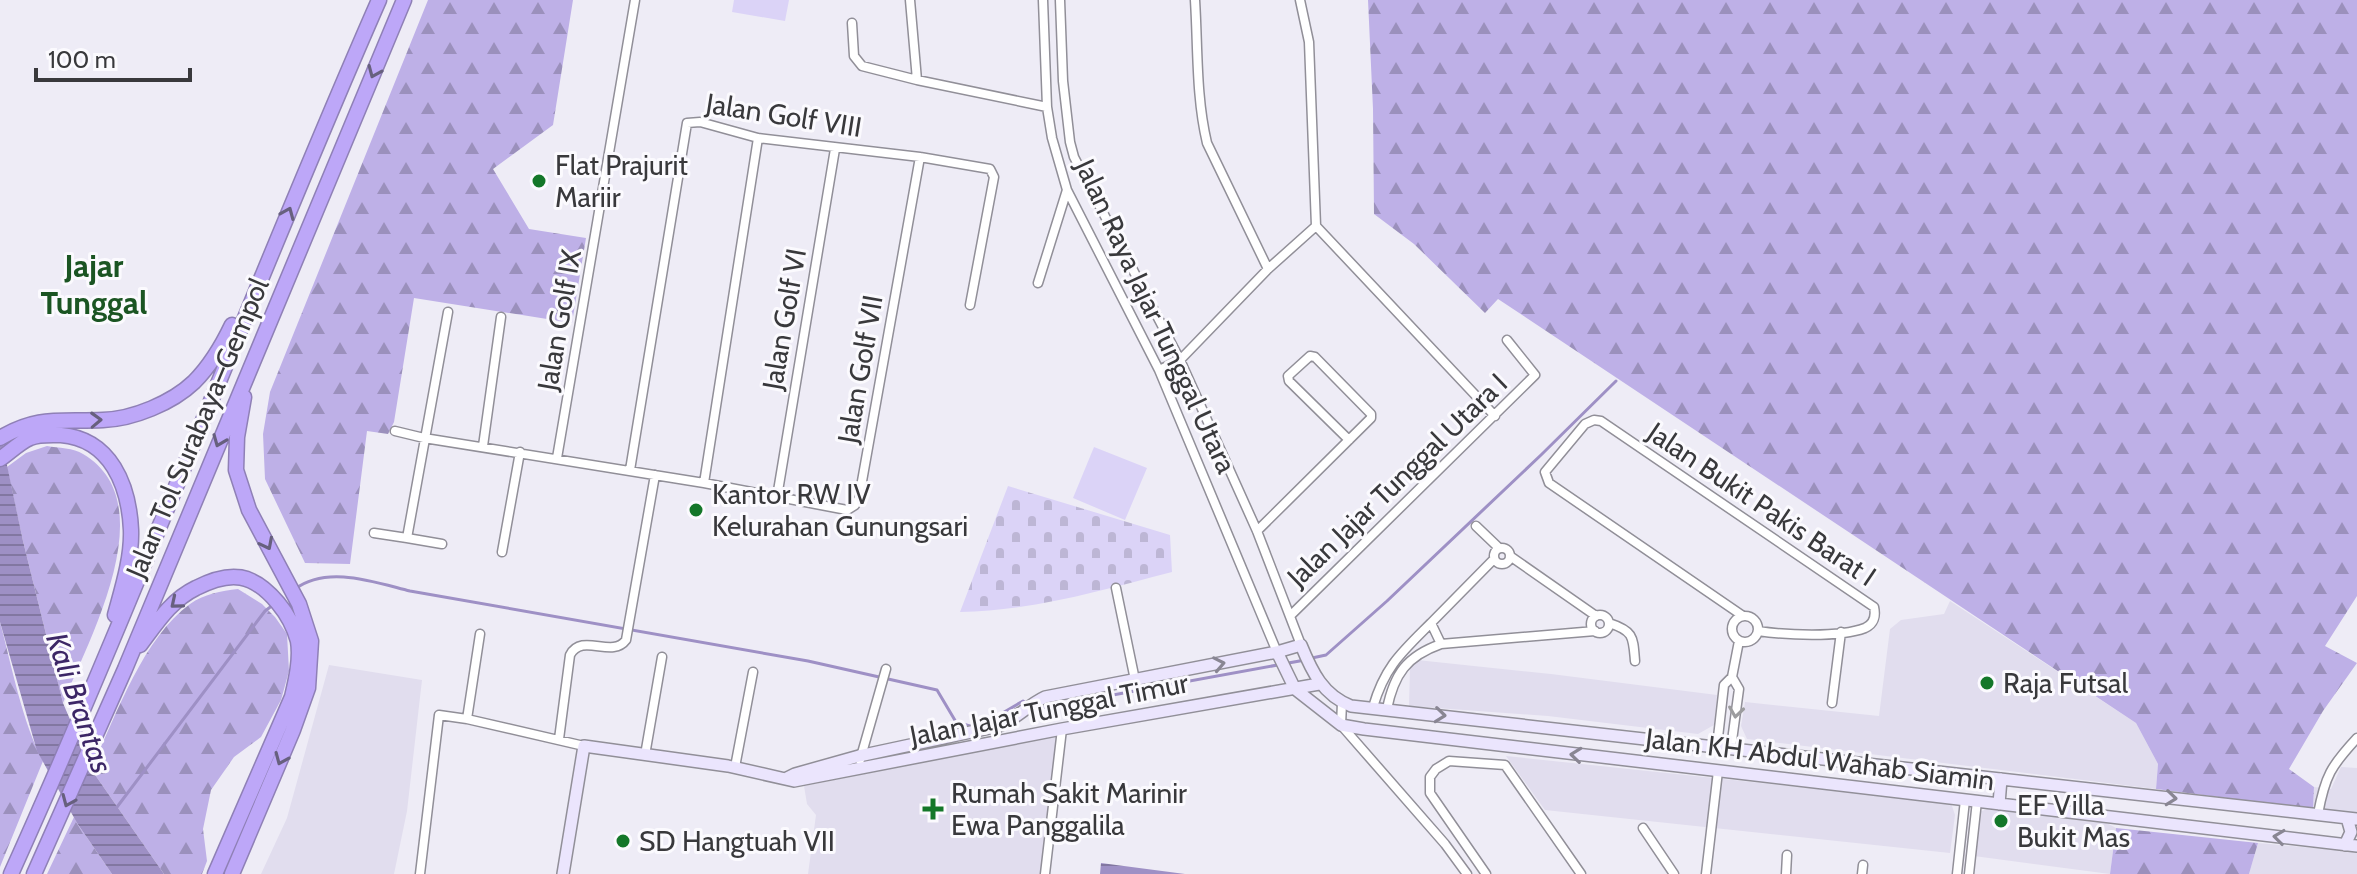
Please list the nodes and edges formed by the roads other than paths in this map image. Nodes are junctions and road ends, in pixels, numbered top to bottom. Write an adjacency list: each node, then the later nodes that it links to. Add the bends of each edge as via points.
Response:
1 (379, 0): 17 (highway, Jalan Tol Surabaya–Gempol, one-way to 1)
2 (404, 0): 20 (highway, Jalan Tol Surabaya–Gempol, one-way to 20)
3 (635, 0): 34 (street, Jalan Golf IX)
4 (910, 0): 10 (street)
5 (1043, 0): 11 (street, Jalan Raya Jajar Tunggal Utara)
6 (1060, 0): 25 (street, Jalan Raya Jajar Tunggal Utara, via 1063,81 1074,157)
7 (1195, 0): 18 (street, via 1207,143)
8 (1300, 0): 16 (street, via 1309,42)
9 (852, 23): 10 (street, via 858,62)
10 (917, 80): 11 (street)
11 (1047, 107): 15 (street, Jalan Raya Jajar Tunggal Utara)
12 (758, 138): 13 (street, Jalan Golf VIII); 36 (street, Jalan Golf VIII, via 700,122 685,126); 38 (street)
13 (835, 149): 14 (street, Jalan Golf VIII); 39 (street, Jalan Golf VI)
14 (920, 157): 21 (street, Jalan Golf VIII, via 993,172); 39 (street, Jalan Golf VII, via 859,498 847,510)
15 (1067, 190): 19 (street); 26 (street, Jalan Raya Jajar Tunggal Utara)
16 (1316, 226): 18 (street); 27 (street)
17 (276, 239): 29 (highway, one-way to 17, via 34,422 108,420 138,413 193,383 218,352); 69 (highway, Jalan Tol Surabaya–Gempol)
18 (1268, 269): 25 (street)
19 (1038, 283)
20 (284, 284): 50 (highway, one-way to 50, via 247,385 236,470); 66 (highway, Jalan Tol Surabaya–Gempol, one-way to 66)
21 (970, 305)
22 (448, 312): 30 (street)
23 (501, 317): 32 (street)
24 (1507, 340): 27 (street, Jalan Jajar Tunggal Utara I, via 1535,375)
25 (1180, 360): 26 (street); 41 (street, Jalan Raya Jajar Tunggal Utara)
26 (1159, 370): 63 (street, Jalan Raya Jajar Tunggal Utara)
27 (1495, 416): 51 (street, Jalan Jajar Tunggal Utara I)
28 (395, 431): 30 (street, Jalan Golf VII)
29 (0, 438)
30 (424, 438): 32 (street, Jalan Golf VII); 43 (street)
31 (1349, 440): 31 (street, via 1371,414 1310,356 1289,381); 41 (street)
32 (483, 446): 33 (street, Jalan Golf VII)
33 (520, 452): 34 (street, Jalan Golf VII); 46 (street)
34 (557, 458): 36 (street, Jalan Golf VII)
35 (0, 459): 69 (highway, via 30,438 59,435 87,441 105,453 120,474 132,534)
36 (630, 470): 37 (street, Jalan Golf VII)
37 (655, 475): 38 (street, Jalan Golf VII); 83 (street, via 626,640 617,648 573,649)
38 (704, 483): 39 (street, Jalan Golf VII)
39 (777, 497)
40 (1476, 526): 45 (street)
41 (1257, 531): 51 (street, Jalan Raya Jajar Tunggal Utara)
42 (374, 533): 43 (street)
43 (407, 538): 44 (street)
44 (442, 544)
45 (1499, 548): 47 (street, via 1506,548); 48 (street)
46 (502, 552)
47 (1510, 556): 48 (street, via 1502,564); 52 (street)
48 (1494, 559): 54 (street)
49 (1116, 588): 71 (street)
50 (294, 610): 66 (highway, one-way to 66, via 246,579 229,576 194,588 169,607); 106 (highway, via 298,644 292,697); 107 (highway, one-way to 107, via 311,641 308,688)
51 (1291, 615): 62 (street, Jalan Raya Jajar Tunggal Utara)
52 (1596, 616): 55 (street); 56 (street, via 1591,623)
53 (1743, 616): 57 (street, via 1751,617); 58 (street, Jalan Bukit Pakis Barat I, via 1549,483 1545,472 1585,424 1601,421 1874,607 1876,615 1866,628); 60 (street, via 1732,627)
54 (1431, 623): 61 (street); 76 (street, via 1391,664)
55 (1609, 623): 56 (street, via 1603,632); 65 (street, via 1629,633)
56 (1595, 631): 61 (street)
57 (1758, 631): 58 (street, Jalan Bukit Pakis Barat I); 60 (street, via 1751,641)
58 (1841, 632): 75 (street)
59 (480, 634): 78 (street)
60 (1739, 641): 70 (street)
61 (1441, 644): 77 (street, via 1411,659 1392,686)
62 (1302, 649): 63 (main road, Jalan Jajar Tunggal Timur); 72 (main road, Jalan Raya Jajar Tunggal Utara)
63 (1278, 655): 71 (main road, Jalan Jajar Tunggal Timur, one-way to 63); 73 (main road, Jalan Raya Jajar Tunggal Utara)
64 (662, 657): 88 (street)
65 (1635, 661)
66 (125, 669): 105 (highway, Jalan Tol Surabaya–Gempol, one-way to 105)
67 (886, 669): 90 (street)
68 (753, 672): 92 (street)
69 (99, 674): 104 (highway, Jalan Tol Surabaya–Gempol)
70 (1732, 677): 86 (street, via 1724,685); 87 (street, one-way to 87, via 1739,689)
71 (1135, 680): 90 (main road, Jalan Jajar Tunggal Timur, via 1045,697 999,726)
72 (1318, 681): 73 (main road, Jalan Jajar Tunggal Timur); 74 (main road)
73 (1294, 687): 79 (main road); 80 (main road, Jalan Jajar Tunggal Timur)
74 (1342, 703): 76 (main road, Jalan KH Abdul Wahab Siamin); 79 (street)
75 (1832, 703)
76 (1373, 707): 77 (main road, Jalan KH Abdul Wahab Siamin)
77 (1387, 709): 81 (main road, Jalan KH Abdul Wahab Siamin, one-way to 81)
78 (467, 719): 83 (street); 108 (street, via 439,715)
79 (1341, 725): 89 (main road, Jalan KH Abdul Wahab Siamin, one-way to 79); 111 (street)
80 (1062, 729): 90 (main road, Jalan Jajar Tunggal Timur); 110 (street)
81 (1626, 736): 84 (main road, Jalan KH Abdul Wahab Siamin); 89 (main road, via 1630,748)
82 (2357, 738): 97 (street, via 2328,773)
83 (559, 739): 85 (street)
84 (1659, 739): 86 (main road, Jalan KH Abdul Wahab Siamin); 91 (main road, via 1652,750)
85 (584, 746): 88 (main road, Jalan Jajar Tunggal Timur); 109 (main road)
86 (1717, 746): 87 (main road, Jalan KH Abdul Wahab Siamin)
87 (1731, 748): 94 (main road, Jalan KH Abdul Wahab Siamin)
88 (645, 755): 92 (main road, Jalan Jajar Tunggal Timur)
89 (1624, 759): 91 (main road, Jalan KH Abdul Wahab Siamin)
90 (860, 763): 92 (main road, Jalan Jajar Tunggal Timur, via 794,781)
91 (1656, 763): 93 (main road, Jalan KH Abdul Wahab Siamin)
92 (735, 767)
93 (1718, 771): 95 (main road, Jalan KH Abdul Wahab Siamin); 115 (street)
94 (2001, 779): 96 (main road); 97 (main road, Jalan KH Abdul Wahab Siamin, one-way to 97)
95 (1971, 801): 96 (main road, Jalan KH Abdul Wahab Siamin); 102 (street); 103 (street)
96 (1999, 804): 100 (main road, Jalan KH Abdul Wahab Siamin, one-way to 96)
97 (2318, 814): 98 (main road, Jalan KH Abdul Wahab Siamin)
98 (2352, 819): 100 (main road)
99 (1643, 828): 114 (street)
100 (2351, 846)
101 (1787, 855): 116 (street)
102 (1957, 871): 103 (street)
103 (1970, 871)
104 (11, 874)
105 (34, 874)
106 (215, 874)
107 (232, 874)
108 (420, 874)
109 (563, 874)
110 (1045, 874)
111 (1467, 874)
112 (1486, 874): 113 (street, via 1430,793 1430,777 1445,762 1505,765)
113 (1581, 874)
114 (1674, 874)
115 (1706, 874)
116 (1786, 874)

